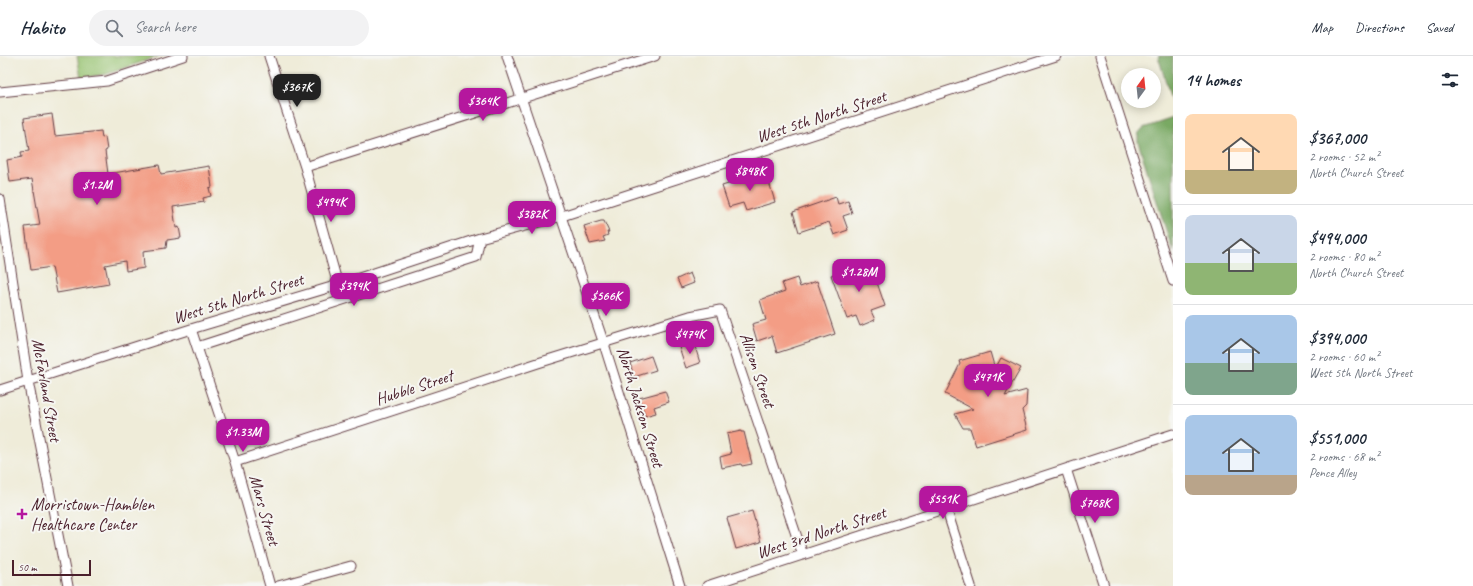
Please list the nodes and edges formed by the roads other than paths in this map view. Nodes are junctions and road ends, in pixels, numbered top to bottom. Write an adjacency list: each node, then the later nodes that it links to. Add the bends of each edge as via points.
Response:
1 (183, 56): 7 (street, via 107,81)
2 (269, 56): 9 (street)
3 (507, 56): 8 (street, North Jackson Street)
4 (655, 56): 8 (street)
5 (1056, 56): 11 (street, West 5th North Street)
6 (1100, 56): 13 (street)
7 (0, 92)
8 (522, 99): 9 (street); 11 (street, North Jackson Street)
9 (305, 167): 14 (street)
10 (0, 199): 18 (street, McFarland Street)
11 (562, 216): 12 (street, West 5th North Street); 16 (street, North Jackson Street)
12 (480, 238): 14 (street, West 5th North Street); 17 (street, via 476,257)
13 (1173, 281)
14 (338, 285): 15 (street, West 5th North Street)
15 (191, 329): 17 (street, Mars Street); 18 (street, West 5th North Street)
16 (604, 344): 21 (street, Hubble Street); 24 (street, Allison Street, via 690,316 720,310); 29 (street, North Jackson Street)
17 (197, 347): 21 (street, Mars Street)
18 (28, 381): 19 (street, West 5th North Street); 26 (street, McFarland Street)
19 (0, 390)
20 (1173, 434): 22 (street, West 3rd North Street)
21 (235, 462): 27 (street, Mars Street)
22 (1066, 469): 23 (street, West 3rd North Street); 32 (street)
23 (946, 508): 24 (street, West 3rd North Street); 31 (street)
24 (803, 555): 30 (street, West 3rd North Street)
25 (351, 566): 28 (street)
26 (68, 586)
27 (270, 586)
28 (278, 586)
29 (680, 586)
30 (707, 586)
31 (971, 586)
32 (1104, 586)

